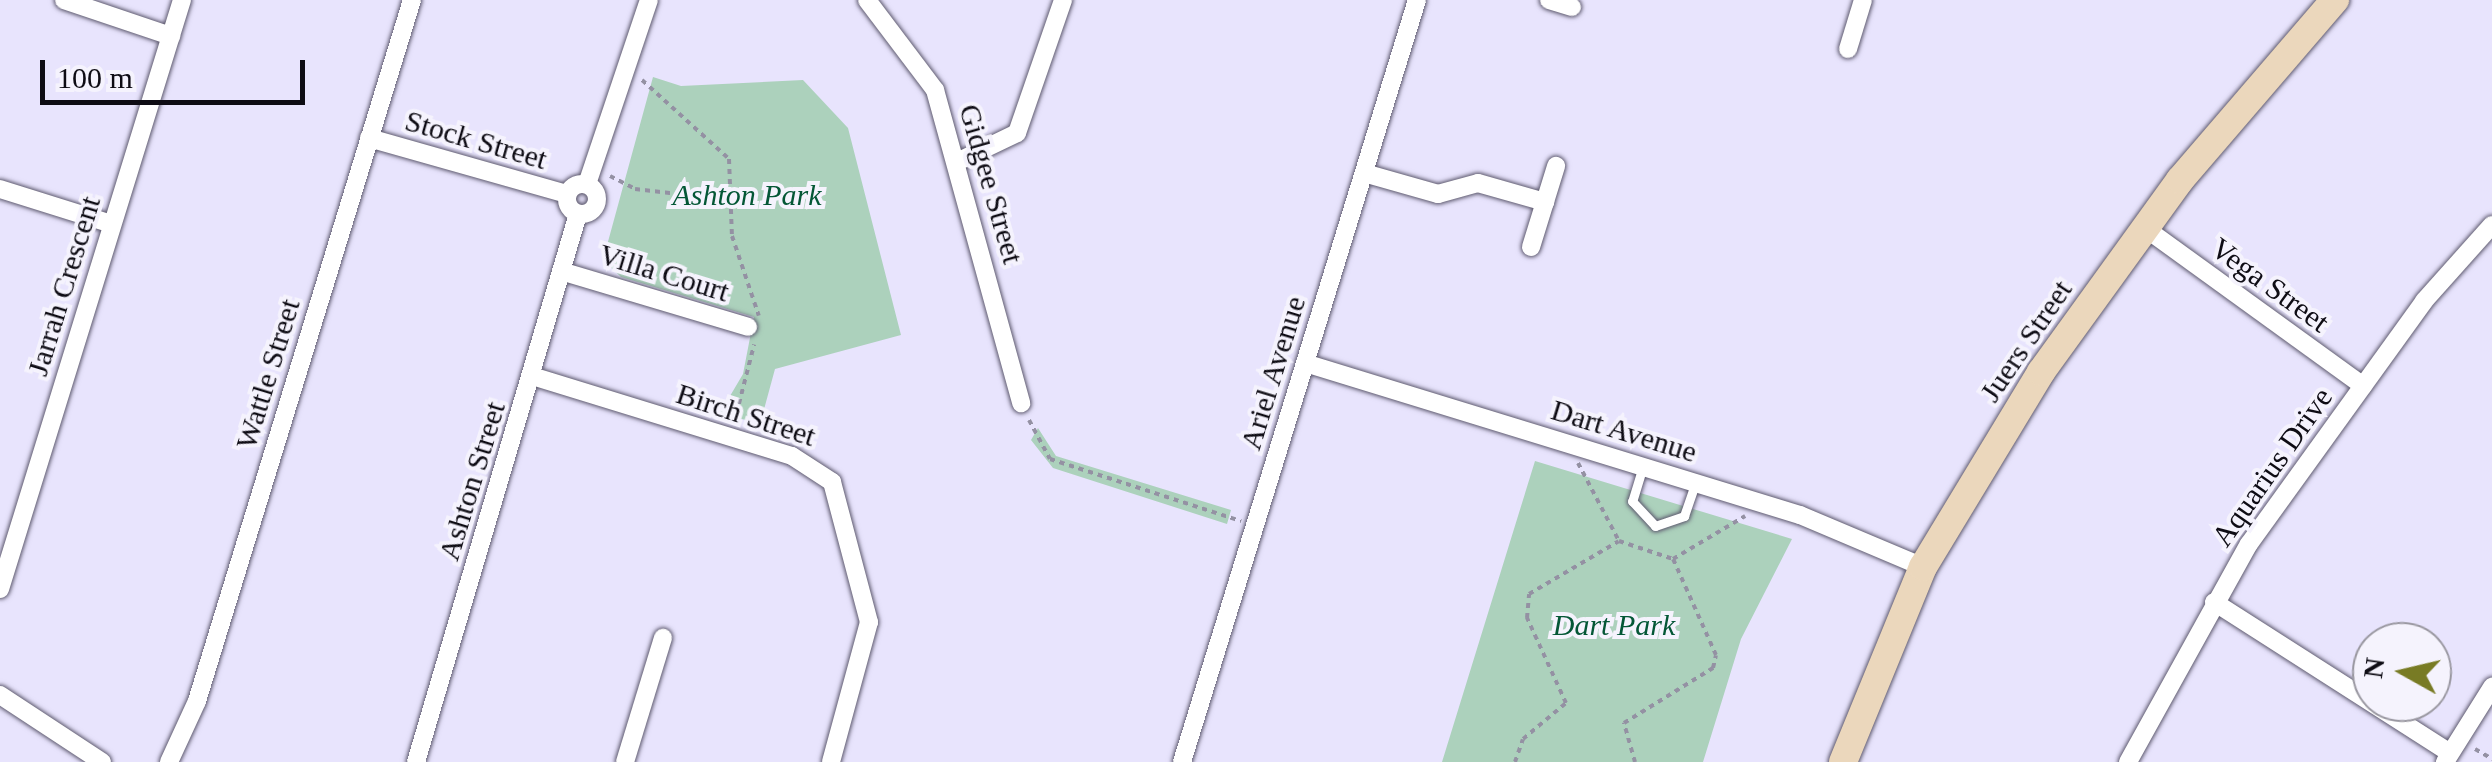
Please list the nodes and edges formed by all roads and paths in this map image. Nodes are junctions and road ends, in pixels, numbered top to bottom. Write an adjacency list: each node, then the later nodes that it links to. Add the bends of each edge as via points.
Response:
1 (64, 0): 12 (street)
2 (182, 0): 12 (street, Jarrah Crescent)
3 (412, 0): 15 (street, Wattle Street)
4 (649, 0): 14 (street)
5 (866, 0): 16 (street, Gidgee Street, via 935,90)
6 (1062, 0): 16 (street, via 1017,133)
7 (1417, 0): 18 (street, Ariel Avenue)
8 (1549, 0): 11 (street)
9 (1863, 0): 13 (street)
10 (2334, 0): 27 (street, Juers Street)
11 (1572, 7)
12 (171, 36): 25 (street, Jarrah Crescent)
13 (1848, 49)
14 (627, 72): 19 (street); 22 (path, via 664,93 729,158)
15 (370, 138): 21 (street, Stock Street); 53 (street, Wattle Street, via 196,702)
16 (961, 160): 34 (street, Gidgee Street)
17 (1556, 166): 23 (street)
18 (1364, 172): 23 (street, via 1438,194 1478,183); 31 (street, Ariel Avenue)
19 (590, 175): 21 (street); 22 (path, via 635,190); 24 (street, Ashton Street, via 597,204)
20 (0, 189): 25 (street)
21 (567, 194): 24 (street)
22 (730, 200): 35 (path, via 732,236 759,315)
23 (1545, 202): 28 (street)
24 (578, 214): 29 (street, Ashton Street)
25 (112, 224): 44 (street, Jarrah Crescent)
26 (2492, 225): 33 (street, Aquarius Drive)
27 (2145, 228): 33 (street, Vega Street); 43 (street, Juers Street, via 2041,372)
28 (1531, 247)
29 (564, 272): 30 (street, Villa Court); 32 (street, Ashton Street)
30 (748, 326)
31 (1304, 363): 36 (street, Dart Avenue); 40 (street, Ariel Avenue)
32 (532, 376): 35 (street, Birch Street); 54 (street, Ashton Street)
33 (2363, 386): 45 (street, Aquarius Drive)
34 (1020, 403): 40 (path, via 1050,460)
35 (730, 437): 56 (street, Birch Street, via 815,465 832,482 870,622)
36 (1581, 446): 37 (street, Dart Avenue); 41 (path, via 1578,472)
37 (1643, 466): 38 (street, Dart Avenue); 38 (lane, via 1632,502 1655,526 1684,516)
38 (1696, 481): 39 (street, Dart Avenue)
39 (1767, 504): 42 (path); 43 (street, Dart Avenue)
40 (1255, 526): 57 (street, Ariel Avenue)
41 (1619, 542): 42 (path); 58 (path, via 1529,594 1527,618 1566,703 1523,739)
42 (1673, 559): 59 (path, via 1716,655 1713,668 1624,723)
43 (1922, 567): 60 (street, Juers Street)
44 (0, 589)
45 (2214, 602): 50 (street); 61 (street, Aquarius Drive)
46 (663, 638): 55 (street)
47 (2492, 687): 50 (street)
48 (0, 695): 52 (street)
49 (2472, 747): 51 (path)
50 (2448, 758)
51 (2492, 759)
52 (102, 762)
53 (170, 762)
54 (416, 762)
55 (625, 762)
56 (831, 762)
57 (1182, 762)
58 (1516, 762)
59 (1635, 762)
60 (1843, 762)
61 (2128, 762)

